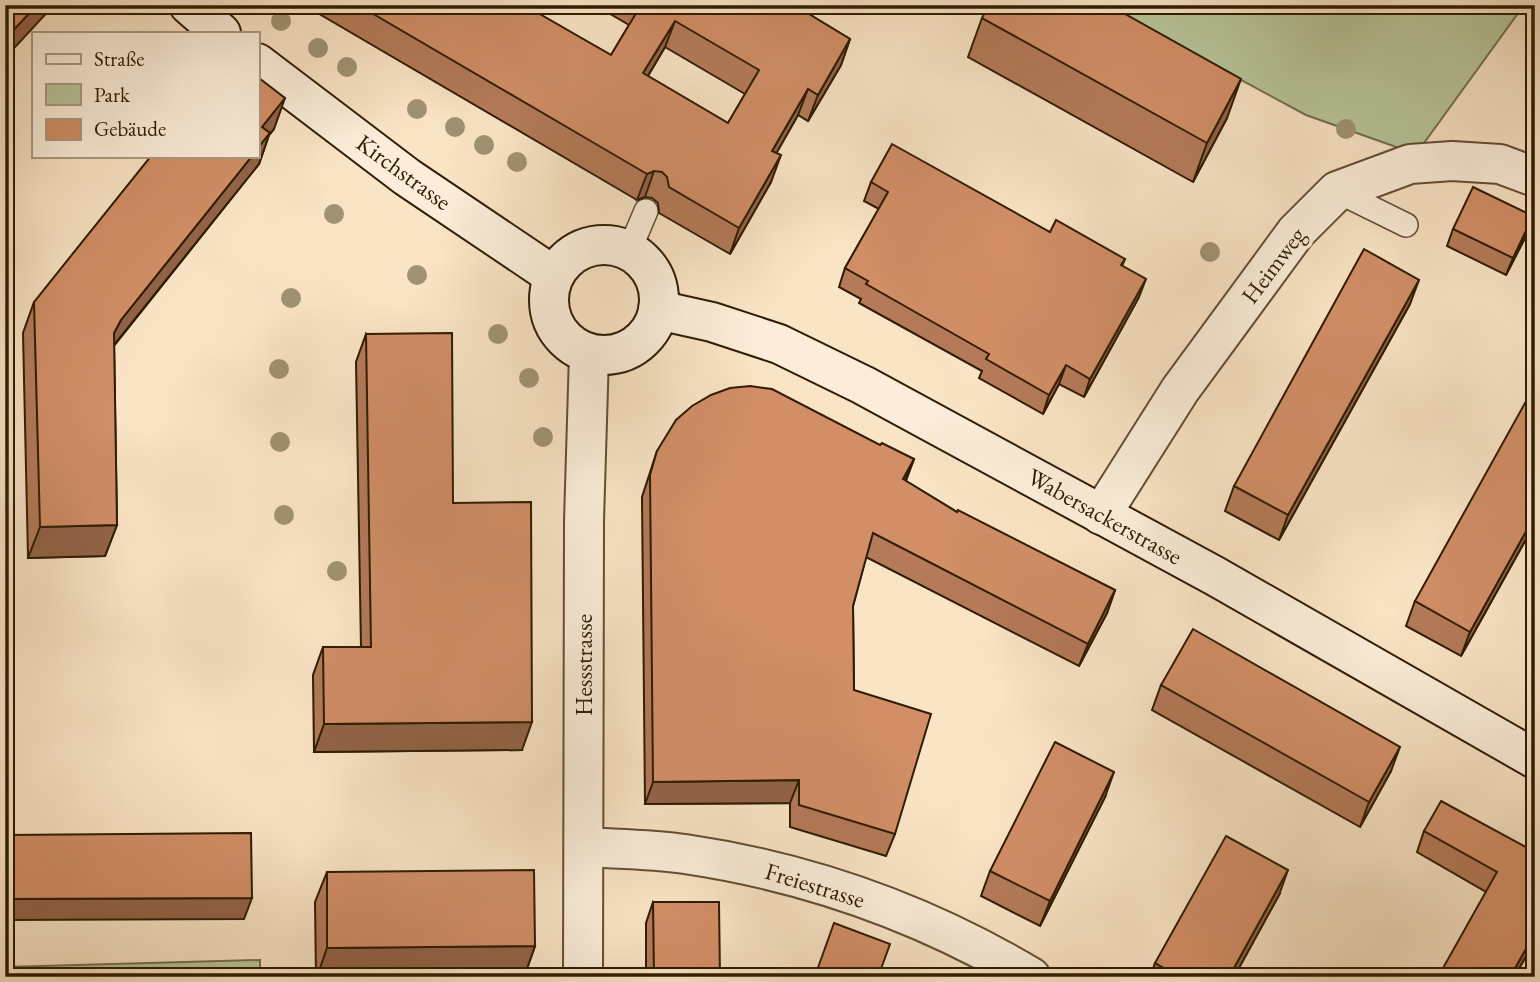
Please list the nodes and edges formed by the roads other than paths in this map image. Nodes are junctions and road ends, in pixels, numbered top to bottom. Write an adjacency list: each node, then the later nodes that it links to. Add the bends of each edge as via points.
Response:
1 (188, 5): 2 (street)
2 (220, 32)
3 (259, 65): 9 (street, Kirchstrasse, via 407,177)
4 (1535, 177): 5 (street, Heimweg, via 1500,164 1452,161 1410,164)
5 (1337, 191): 7 (lane); 12 (street, Heimweg, via 1296,232 1180,390)
6 (646, 211): 8 (lane)
7 (1406, 225)
8 (629, 251): 9 (street, via 613,245 586,248 564,262); 10 (street, via 644,261 654,276)
9 (554, 276): 11 (street, via 549,291 553,323 562,337)
10 (659, 310): 11 (street, via 653,328 641,342 625,352); 12 (street, Wabersackerstrasse, via 779,344)
11 (589, 354): 14 (street, Hessstrasse)
12 (1101, 515): 13 (street, Wabersackerstrasse)
13 (1535, 759)
14 (583, 847): 15 (street, Hessstrasse); 16 (street, Freiestrasse, via 683,853 849,893 929,924)
15 (583, 977)
16 (1031, 977)

